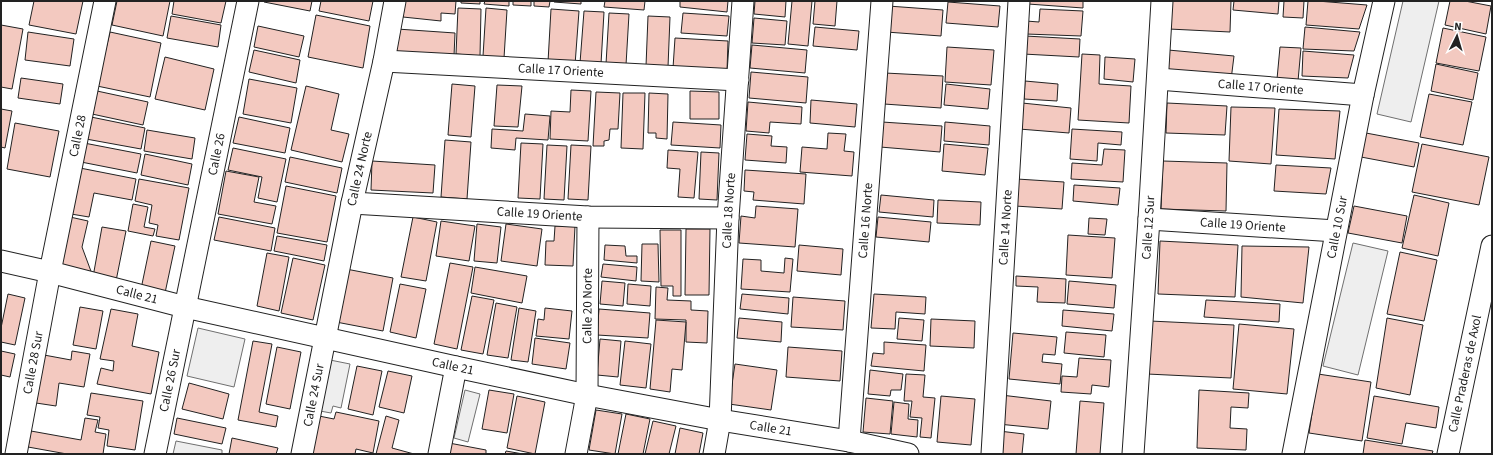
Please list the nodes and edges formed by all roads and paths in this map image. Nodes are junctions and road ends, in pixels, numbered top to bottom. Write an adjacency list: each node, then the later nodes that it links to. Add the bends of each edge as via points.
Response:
1 (105, 1): 20 (street, Calle 28)
2 (248, 1): 21 (street, Calle 26)
3 (395, 1): 9 (street, Calle 24 Norte)
4 (743, 1): 11 (street, Calle 18 Norte)
5 (882, 1): 26 (street, Calle 16 Norte)
6 (1019, 1): 34 (street, Calle 14 Norte)
7 (1162, 1): 10 (street, Calle 12 Sur)
8 (1384, 1): 12 (street, Calle 10 Sur)
9 (384, 61): 11 (street, Calle 17 Oriente); 13 (street, Calle 24 Norte)
10 (1158, 79): 12 (street, Calle 17 Oriente); 16 (street, Calle 12 Sur)
11 (738, 80): 15 (street, Calle 18 Norte)
12 (1362, 95): 17 (street, Calle 10 Sur)
13 (352, 203): 14 (street, Calle 19 Oriente); 22 (street, Calle 24 Norte)
14 (588, 217): 15 (street, Calle 19 Oriente); 24 (street, Calle 20 Norte)
15 (728, 218): 25 (street, Calle 18 Norte)
16 (1150, 219): 17 (street, Calle 19 Oriente); 35 (street, Calle 12 Sur)
17 (1336, 231): 36 (street, Calle 10 Sur)
18 (1492, 246): 37 (street, Calle Praderas de Axol)
19 (1, 261): 20 (street, Calle 21)
20 (50, 272): 21 (street, Calle 21); 27 (street, Calle 28 Sur)
21 (185, 307): 22 (street, Calle 21); 28 (street, Calle 26 Sur)
22 (326, 337): 23 (street, Calle 21); 29 (street, Calle 24 Sur)
23 (456, 367): 24 (street, Calle 21); 30 (street)
24 (587, 395): 25 (street, Calle 21); 31 (street, Calle 20 Norte)
25 (720, 420): 26 (street, Calle 21); 32 (street, Calle 18 Norte)
26 (849, 441): 33 (street, Calle 21)
27 (16, 454)
28 (155, 454)
29 (302, 454)
30 (439, 454)
31 (576, 454)
32 (714, 454)
33 (908, 454)
34 (992, 454)
35 (1133, 454)
36 (1293, 454)
37 (1448, 454)

